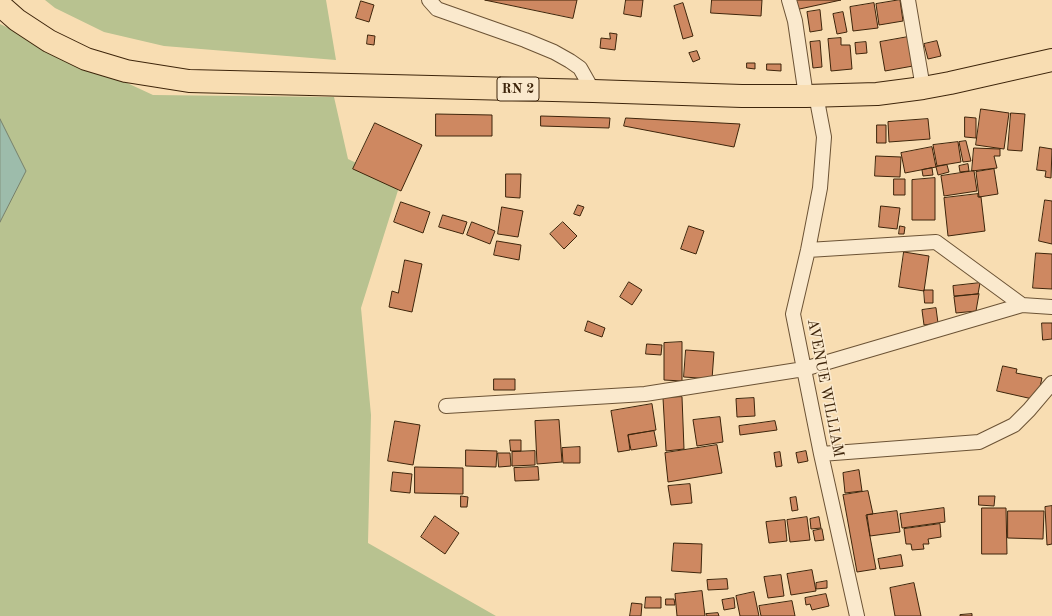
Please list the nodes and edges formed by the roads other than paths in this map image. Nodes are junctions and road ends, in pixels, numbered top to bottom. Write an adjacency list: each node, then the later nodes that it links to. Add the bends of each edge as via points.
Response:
1 (422, 0): 4 (street)
2 (789, 0): 9 (street, AVENUE WILLIAM)
3 (908, 0): 7 (street)
4 (433, 4): 8 (street, via 554,52 580,68)
5 (0, 5): 8 (highway, RN 2, via 17,20 49,41 86,59 126,71 189,81)
6 (1052, 60): 7 (highway, RN 2)
7 (923, 88): 9 (highway, RN 2, via 877,94)
8 (593, 91): 9 (highway, RN 2)
9 (811, 96): 10 (street, AVENUE WILLIAM, via 824,137 820,188)
10 (808, 250): 11 (street, via 936,242); 13 (street, AVENUE WILLIAM, via 793,314)
11 (1022, 305): 12 (street); 13 (street)
12 (1052, 307)
13 (804, 368): 15 (street, via 645,394); 16 (street, AVENUE WILLIAM)
14 (1052, 383): 16 (street, via 1014,425 980,442)
15 (446, 406)
16 (821, 454): 17 (street, AVENUE WILLIAM)
17 (857, 616)

